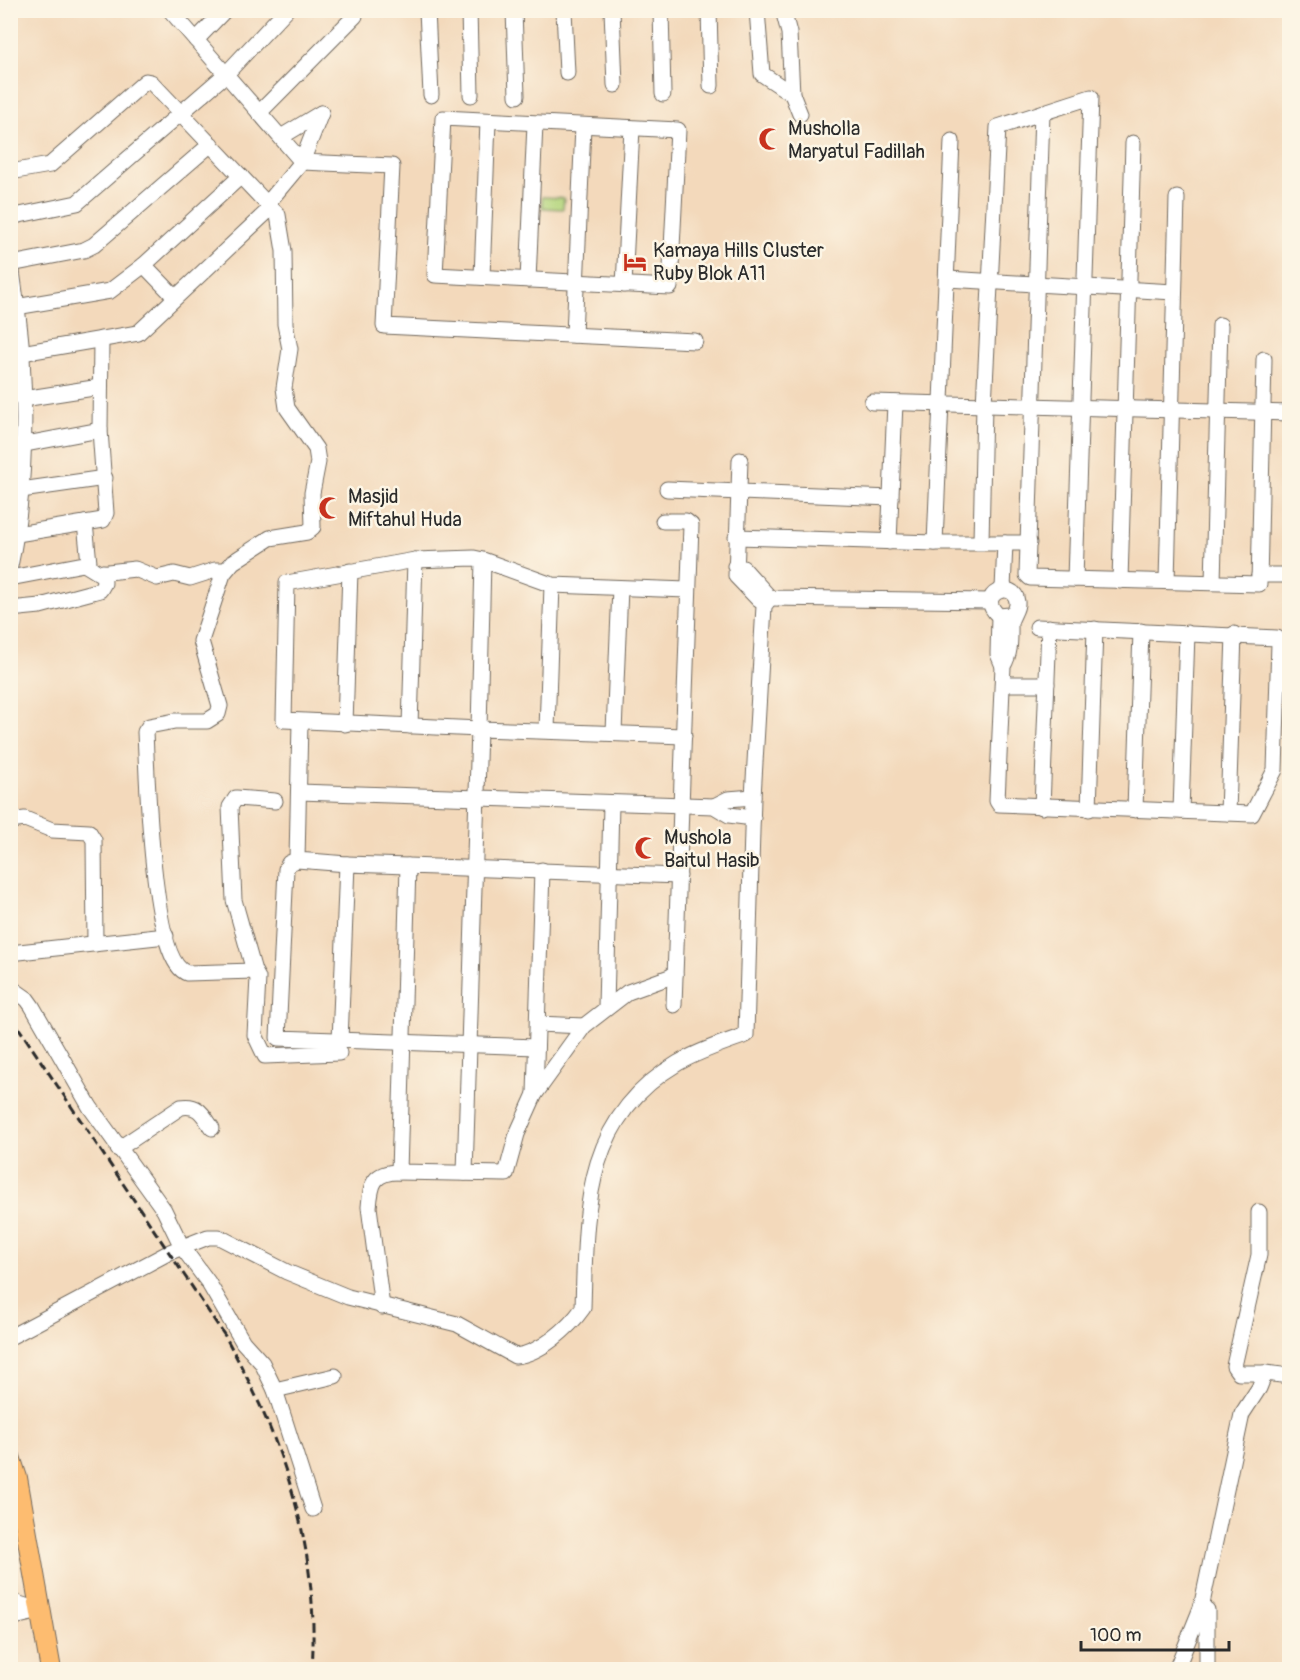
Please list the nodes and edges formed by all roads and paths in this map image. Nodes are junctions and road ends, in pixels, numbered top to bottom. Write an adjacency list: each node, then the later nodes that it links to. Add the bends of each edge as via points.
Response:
1 (170, 10): 14 (street)
2 (225, 10): 14 (street)
3 (286, 10): 16 (street)
4 (355, 10): 25 (street, via 356,16)
5 (427, 10): 21 (street)
6 (469, 10): 22 (street)
7 (514, 10): 23 (street)
8 (564, 10): 15 (street)
9 (612, 10): 17 (street)
10 (661, 10): 20 (street)
11 (709, 10): 18 (street)
12 (757, 10): 19 (street, via 762,74)
13 (783, 10): 19 (street, via 789,33)
14 (196, 40): 16 (street)
15 (567, 73)
16 (226, 74): 24 (street); 25 (street)
17 (615, 85)
18 (711, 86)
19 (792, 93): 27 (street)
20 (663, 94)
21 (431, 95)
22 (471, 95)
23 (517, 96)
24 (181, 112): 35 (street); 37 (street, via 146,81 50,165); 41 (street, via 77,203)
25 (259, 113): 32 (street)
26 (1042, 113): 48 (street, via 998,127); 50 (street); 52 (street, via 1091,97)
27 (800, 114)
28 (488, 121): 29 (street); 45 (street); 45 (street, via 443,118 435,275)
29 (535, 124): 30 (street); 47 (street)
30 (583, 126): 31 (street); 49 (street)
31 (632, 128): 51 (street); 51 (street, via 678,130 677,152 670,287)
32 (281, 137): 36 (street); 36 (street, via 321,113)
33 (952, 141): 46 (street)
34 (1133, 143): 53 (street)
35 (211, 144): 38 (street); 43 (street, via 94,245)
36 (302, 162): 40 (street); 58 (street, via 392,166 384,326)
37 (10, 172)
38 (241, 176): 40 (street); 44 (street)
39 (1177, 198): 54 (street)
40 (269, 206): 55 (street); 97 (street, via 278,215 284,251 284,320 290,350 284,388 287,408 318,457 312,493 313,527 307,532 270,538)
41 (10, 217)
42 (10, 255): 43 (street)
43 (11, 264): 56 (street)
44 (144, 265): 55 (street); 56 (street, via 110,291)
45 (482, 277): 47 (street)
46 (947, 279): 48 (street); 67 (street)
47 (528, 280): 49 (street)
48 (992, 282): 50 (street); 68 (street)
49 (576, 283): 51 (street); 58 (street)
50 (1037, 284): 52 (street); 69 (street)
51 (624, 285)
52 (1085, 287): 53 (street); 70 (street)
53 (1129, 289): 54 (street); 71 (street)
54 (1174, 292): 72 (street)
55 (175, 297): 59 (street, via 138,333)
56 (13, 307): 61 (street)
57 (1220, 325): 73 (street)
58 (574, 335): 60 (street)
59 (101, 339): 61 (street); 63 (street)
60 (695, 341)
61 (16, 355): 64 (street)
62 (1264, 360): 74 (street)
63 (100, 387): 64 (street); 76 (street)
64 (23, 399): 77 (street)
65 (872, 402): 66 (street)
66 (895, 403): 67 (street); 83 (street)
67 (943, 404): 68 (street); 90 (street)
68 (984, 405): 69 (street); 89 (street)
69 (1033, 406): 70 (street); 92 (street)
70 (1081, 407): 71 (street); 103 (street)
71 (1125, 408): 72 (street); 104 (street)
72 (1171, 410): 73 (street); 105 (street)
73 (1217, 411): 74 (street); 106 (street)
74 (1262, 412): 75 (street); 100 (street)
75 (1290, 413)
76 (100, 430): 77 (street); 79 (street)
77 (17, 446): 81 (street)
78 (740, 460): 82 (street)
79 (105, 478): 81 (street); 85 (street, via 106,517)
80 (667, 489): 82 (street)
81 (21, 490): 86 (street)
82 (739, 492): 83 (street); 87 (street)
83 (891, 498): 88 (street)
84 (663, 521): 110 (street, via 686,521 692,525)
85 (85, 523): 86 (street); 95 (street, via 90,560)
86 (17, 534): 96 (street)
87 (736, 537): 88 (street); 112 (street, via 736,576)
88 (890, 542): 90 (street)
89 (981, 542): 90 (street); 91 (street)
90 (935, 543)
91 (1005, 543): 92 (street); 109 (street)
92 (1029, 543): 103 (street, via 1029,578)
93 (416, 560): 94 (street); 98 (street); 123 (street)
94 (483, 560): 107 (street); 124 (street)
95 (86, 565): 99 (street, via 95,572); 102 (street)
96 (10, 566)
97 (225, 570): 99 (street, via 190,578 174,574 155,578 135,569); 149 (street, via 201,641 220,706 218,714 207,721 149,726 146,732 151,854)
98 (350, 571): 121 (street, via 287,583 283,716 289,722); 122 (street)
99 (103, 572): 113 (street, via 100,590 40,606)
100 (1259, 575): 101 (street); 106 (street, via 1259,584)
101 (1290, 575)
102 (10, 578)
103 (1075, 579): 104 (street)
104 (1120, 580): 105 (street)
105 (1167, 582): 106 (street)
106 (1213, 582)
107 (552, 585): 108 (street); 125 (street)
108 (620, 588): 110 (street); 126 (street)
109 (1003, 589): 111 (street, via 994,593); 114 (street, via 1017,599 1017,608)
110 (687, 590): 127 (street)
111 (990, 601): 112 (street); 114 (street, via 992,610)
112 (767, 602): 129 (street)
113 (10, 609)
114 (1005, 616): 119 (street, via 998,654 1003,666)
115 (1095, 629): 116 (street); 120 (street, via 1043,627); 136 (street)
116 (1141, 631): 117 (street); 137 (street)
117 (1187, 633): 118 (street); 138 (street)
118 (1234, 634): 139 (street); 139 (street, via 1271,636 1279,643 1275,770 1252,814)
119 (1002, 684): 120 (street); 135 (street, via 997,801 1005,806)
120 (1047, 684): 135 (street)
121 (300, 722): 122 (street); 128 (street)
122 (345, 724): 123 (street)
123 (410, 726): 124 (street)
124 (479, 729): 125 (street); 130 (street)
125 (547, 730): 126 (street)
126 (614, 732): 127 (street)
127 (684, 736): 133 (street)
128 (300, 792): 130 (street); 142 (street)
129 (753, 797): 134 (street, via 728,799); 140 (street)
130 (476, 798): 132 (street); 145 (street)
131 (275, 801): 152 (street, via 236,798 230,807 234,900)
132 (611, 804): 133 (street); 147 (street)
133 (680, 806): 134 (street); 148 (street)
134 (714, 807): 140 (street, via 729,815)
135 (1042, 807): 136 (street)
136 (1089, 809): 137 (street)
137 (1135, 810): 138 (street)
138 (1181, 812): 139 (street)
139 (1228, 813)
140 (753, 818): 170 (street, via 746,1035 697,1054 655,1078 626,1106 607,1136 592,1177 584,1308 575,1320 541,1346 515,1356 437,1316)
141 (10, 821): 150 (street, via 25,819 52,830 89,832 94,840)
142 (297, 861): 143 (street); 161 (street, via 289,863 286,869 277,1036 280,1040)
143 (347, 864): 144 (street); 161 (street)
144 (408, 866): 145 (street); 159 (street)
145 (474, 867): 146 (street); 160 (street)
146 (542, 870): 147 (street); 157 (street)
147 (609, 873): 148 (street); 156 (street)
148 (679, 876): 153 (street)
149 (166, 936): 150 (street); 152 (street, via 183,973)
150 (95, 944): 151 (street)
151 (10, 953)
152 (254, 970): 161 (street, via 258,978 255,1035 265,1056)
153 (675, 975): 155 (street); 156 (street, via 628,992)
154 (10, 987): 165 (street, via 32,1006)
155 (674, 1005)
156 (606, 1007): 158 (street)
157 (538, 1024): 158 (street); 162 (street)
158 (584, 1026): 163 (street)
159 (402, 1043): 160 (street); 161 (street); 166 (street)
160 (469, 1045): 162 (street); 167 (street)
161 (339, 1047)
162 (536, 1047): 163 (street)
163 (535, 1094): 167 (street, via 517,1134 506,1174)
164 (212, 1128): 165 (street, via 200,1110 181,1107)
165 (118, 1149): 169 (street, via 164,1210)
166 (399, 1172): 167 (street); 170 (street, via 385,1172 370,1191)
167 (465, 1173)
168 (1258, 1212): 172 (street, via 1259,1255 1234,1366 1239,1373)
169 (182, 1247): 170 (street, via 207,1237 219,1237 287,1272); 171 (street); 175 (street, via 243,1342 262,1363)
170 (382, 1307)
171 (10, 1337)
172 (1265, 1373): 174 (street); 179 (street, via 1240,1421)
173 (335, 1376): 175 (street)
174 (1290, 1376)
175 (275, 1390): 178 (street)
176 (10, 1456): 177 (main road)
177 (15, 1494): 181 (main road)
178 (313, 1509)
179 (1216, 1532): 184 (street, via 1196,1624); 185 (street, via 1205,1627)
180 (10, 1601): 181 (street)
181 (40, 1611): 182 (street); 183 (main road)
182 (10, 1617)
183 (51, 1670)
184 (1176, 1670)
185 (1207, 1670)

